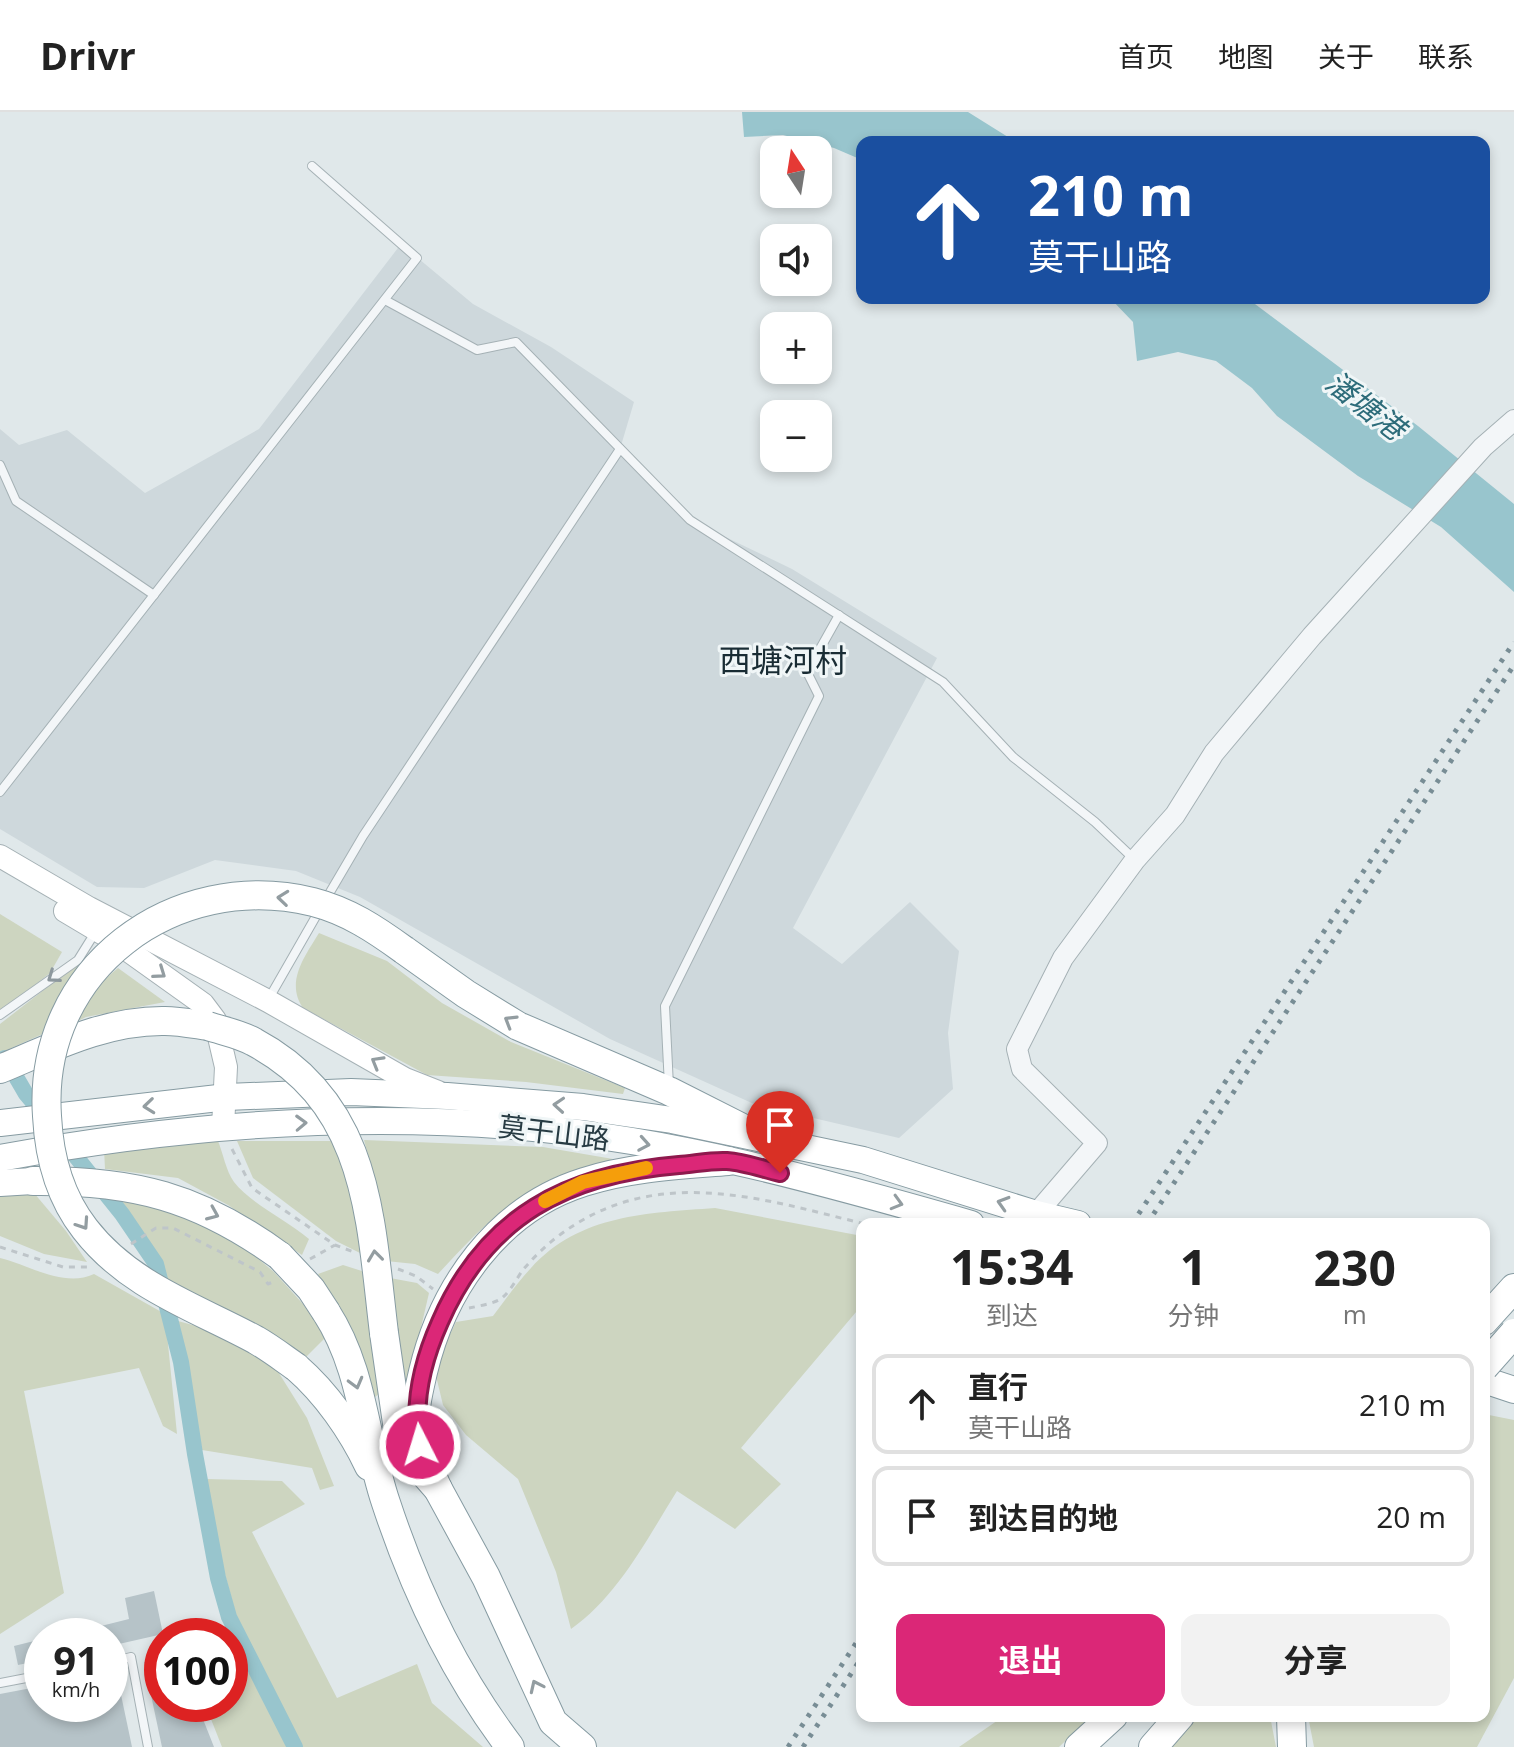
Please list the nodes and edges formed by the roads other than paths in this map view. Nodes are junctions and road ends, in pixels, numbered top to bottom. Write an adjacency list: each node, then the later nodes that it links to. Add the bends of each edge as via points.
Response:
1 (312, 166): 2 (lane, via 417,258)
2 (385, 300): 4 (lane, via 477,350 516,342); 6 (lane)
3 (1514, 420): 10 (street, via 1312,636)
4 (620, 449): 7 (lane, via 690,520); 13 (lane, via 363,836)
5 (0, 465): 6 (lane, via 16,501)
6 (154, 595): 8 (lane)
7 (839, 615): 10 (lane, via 943,682 1013,757); 16 (lane, via 807,672 819,696 665,1006)
8 (0, 792)
9 (0, 856): 13 (main road, 莫干山路)
10 (1135, 860): 26 (street, via 1063,958 1017,1049 1022,1069 1097,1143)
11 (0, 870): 12 (main road)
12 (96, 930): 14 (lane, one-way to 14, via 78,960); 18 (main road, one-way to 18, via 203,1004 215,1020)
13 (268, 1001): 17 (main road, 莫干山路, one-way to 13, via 405,1079)
14 (0, 1015)
15 (0, 1069): 37 (highway, one-way to 15, bridge, via 399,1437 368,1209 353,1150 334,1113 305,1079 252,1040 208,1026 165,1021 79,1035)
16 (669, 1091): 21 (highway); 38 (highway, one-way to 38, bridge, via 518,1026 361,921 313,902 244,896 183,907 126,938 88,976 64,1017 50,1064 46,1102 53,1161 64,1195 84,1229 116,1263 155,1291 259,1342 312,1380 365,1457)
17 (447, 1096): 18 (highway, 莫干山路, via 351,1092); 21 (highway, 莫干山路, one-way to 17, via 583,1107)
18 (227, 1097): 19 (highway, 莫干山路, one-way to 19); 20 (main road)
19 (0, 1123)
20 (223, 1127): 23 (highway, 莫干山路, one-way to 23, via 378,1120 511,1126); 24 (highway, 莫干山路, via 96,1141)
21 (758, 1136): 26 (highway, 莫干山路, one-way to 21, via 863,1160)
22 (0, 1158): 24 (highway, 莫干山路)
23 (728, 1161): 27 (highway, 莫干山路, one-way to 27); 37 (highway, via 649,1167 583,1182 531,1208 484,1247 461,1277 429,1347 416,1404 420,1445)
24 (29, 1167): 25 (highway); 38 (highway, one-way to 38, bridge, via 178,1199 225,1219 280,1256 311,1289 342,1336)
25 (0, 1183)
26 (1036, 1214): 28 (highway, 莫干山路)
27 (950, 1218)
28 (1053, 1218)
29 (1514, 1288): 30 (highway)
30 (1490, 1314)
31 (1514, 1333): 33 (highway, bridge)
32 (1490, 1355): 34 (highway)
33 (1490, 1360)
34 (1514, 1362)
35 (1490, 1382): 36 (highway)
36 (1514, 1390)
37 (438, 1489): 46 (highway, one-way to 37, via 486,1577)
38 (385, 1501): 48 (highway, via 438,1635)
39 (128, 1658): 47 (lane)
40 (24, 1678): 41 (lane)
41 (0, 1683)
42 (1106, 1722): 50 (highway)
43 (1130, 1722): 51 (highway)
44 (1175, 1722): 52 (highway)
45 (1291, 1722): 53 (highway)
46 (556, 1735): 49 (highway)
47 (148, 1747)
48 (510, 1747)
49 (582, 1747)
50 (1079, 1747)
51 (1109, 1747)
52 (1153, 1747)
53 (1292, 1747)

